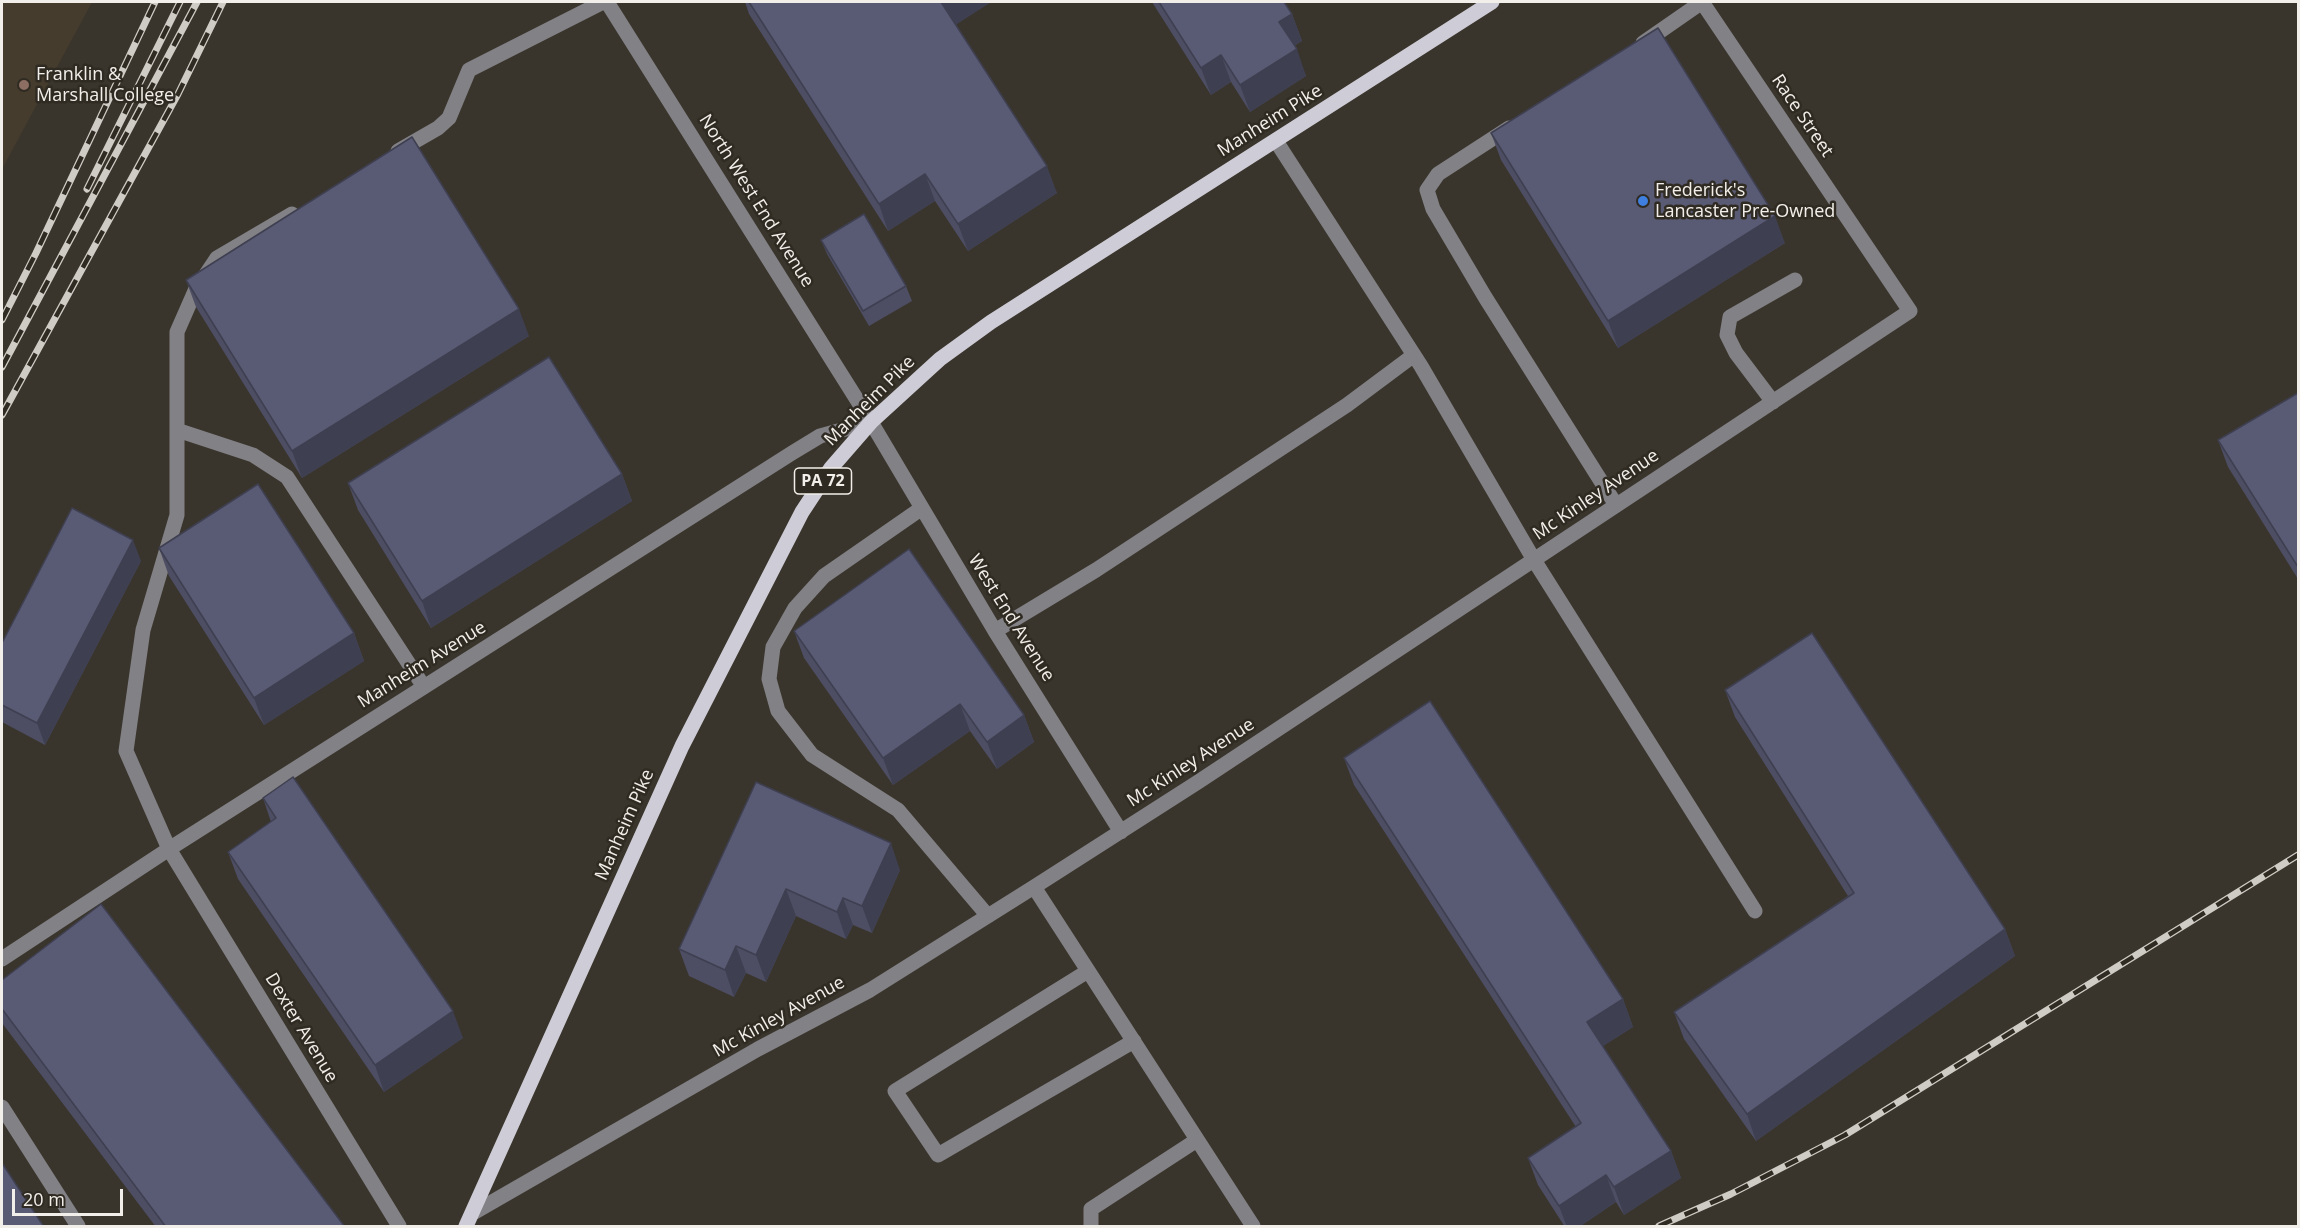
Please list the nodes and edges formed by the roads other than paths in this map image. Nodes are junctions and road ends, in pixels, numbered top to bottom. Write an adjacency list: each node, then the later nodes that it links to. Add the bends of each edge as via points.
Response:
1 (605, 2): 7 (street, via 469,70 448,118); 13 (street, North West End Avenue)
2 (1492, 2): 6 (main road, Manheim Pike / PA 72)
3 (1702, 2): 4 (street); 10 (street, Race Street)
4 (1635, 48)
5 (1527, 117): 15 (street, via 1438,174 1427,190 1433,209 1473,277)
6 (1276, 141): 11 (street); 13 (main road, Manheim Pike / PA 72, via 991,322 940,359)
7 (388, 158)
8 (308, 205): 14 (street, Dexter Avenue, via 217,258 195,291 177,332)
9 (1795, 280): 12 (street, via 1730,317 1726,335)
10 (1910, 311): 12 (street, Mc Kinley Avenue)
11 (1414, 356): 17 (street); 18 (street, via 1347,405 1096,570)
12 (1773, 402): 15 (street, Mc Kinley Avenue)
13 (871, 422): 16 (street, West End Avenue); 19 (street, Manheim Avenue, via 820,436); 30 (main road, Manheim Pike / PA 72, via 831,468 802,512 714,680)
14 (177, 430): 19 (street, via 253,454 287,477); 21 (street, Dexter Avenue, via 177,514 143,630 126,751)
15 (1616, 505): 17 (street, Mc Kinley Avenue)
16 (922, 508): 18 (street, West End Avenue); 24 (street, via 824,576 795,608 773,647 769,679 778,711 812,755 898,810)
17 (1534, 560): 20 (street, Mc Kinley Avenue); 23 (street)
18 (995, 631): 20 (street, West End Avenue)
19 (424, 687): 21 (street, Manheim Avenue)
20 (1121, 832): 22 (street, Mc Kinley Avenue)
21 (170, 849): 25 (street, Manheim Avenue); 32 (street, Dexter Avenue)
22 (1034, 887): 24 (street, Mc Kinley Avenue); 26 (street)
23 (1755, 911)
24 (988, 916): 30 (street, Mc Kinley Avenue, via 870,990 758,1049)
25 (2, 959)
26 (1088, 971): 27 (street); 27 (street, via 895,1091 938,1155)
27 (1134, 1041): 29 (street)
28 (2, 1107): 31 (street)
29 (1197, 1140): 33 (street, via 1091,1209); 34 (street)
30 (470, 1220)
31 (78, 1227)
32 (399, 1227)
33 (1091, 1227)
34 (1253, 1227)

